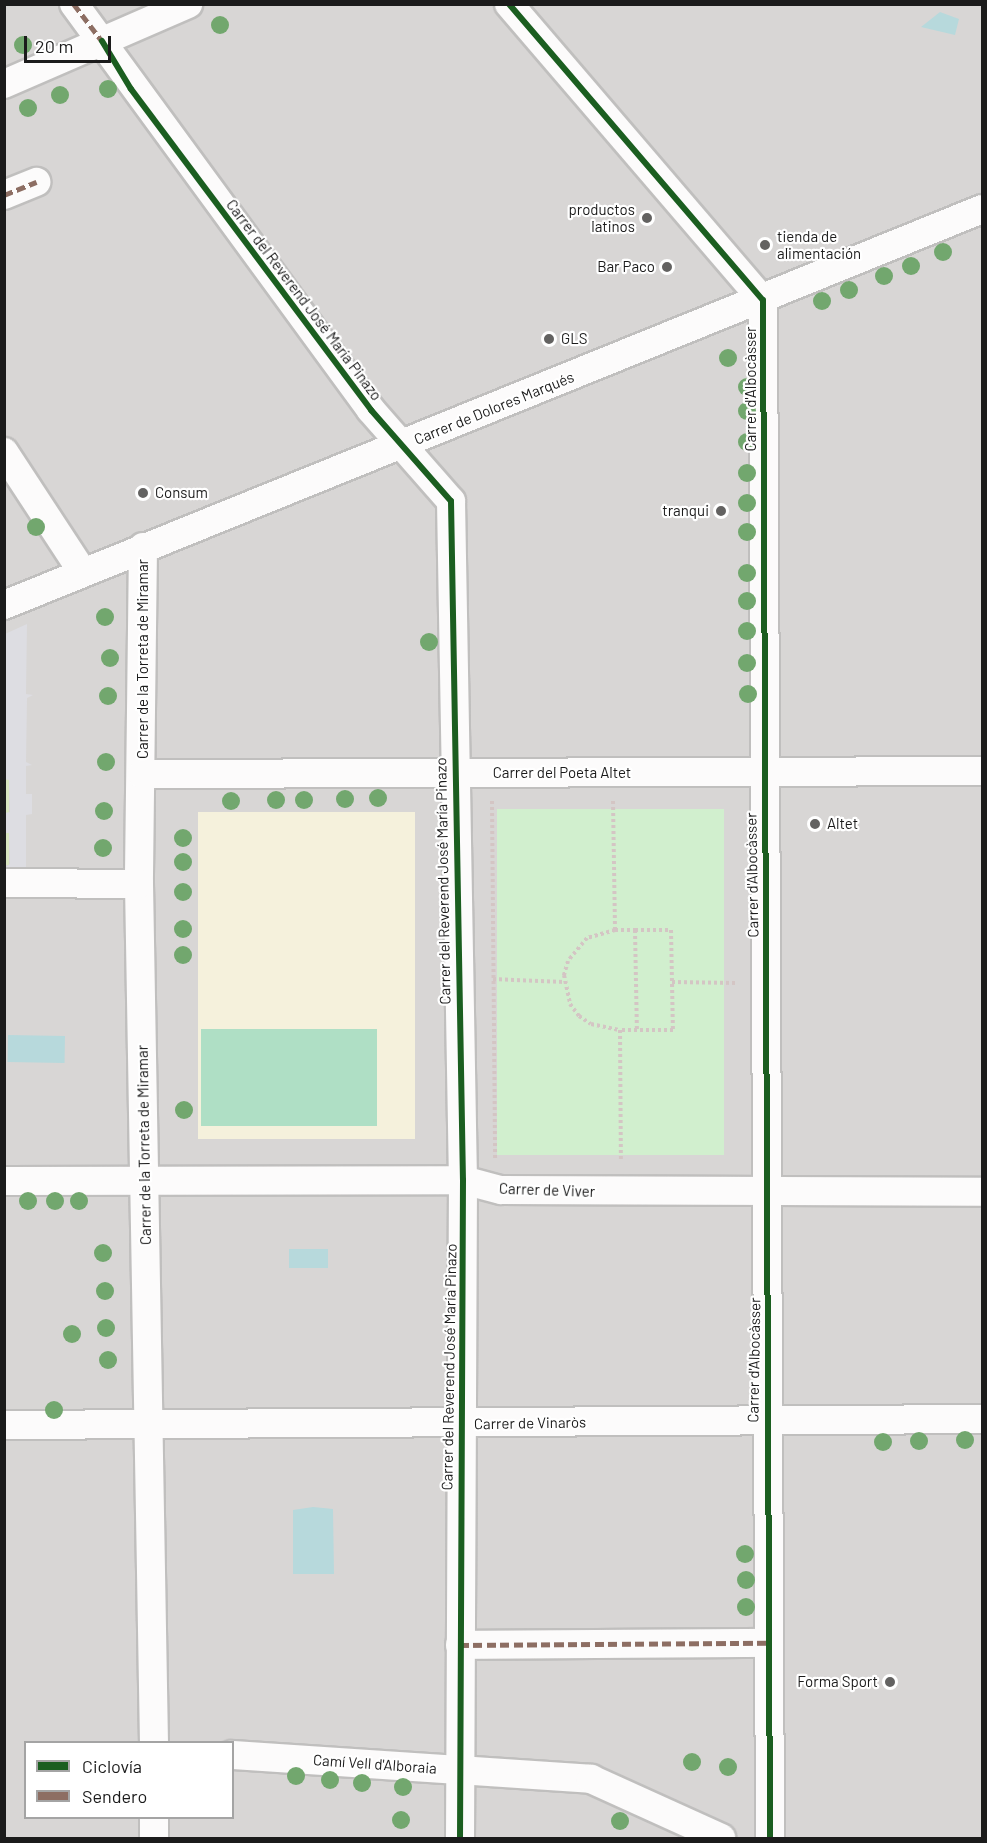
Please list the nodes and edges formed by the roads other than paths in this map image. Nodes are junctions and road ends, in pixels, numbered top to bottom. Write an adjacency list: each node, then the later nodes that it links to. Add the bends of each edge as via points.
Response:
1 (74, 4): 4 (street, Carrer del Reverend José María Pinazo)
2 (188, 4): 4 (street)
3 (509, 4): 9 (street)
4 (102, 41): 5 (street); 10 (street, Carrer del Reverend José María Pinazo, via 131,89)
5 (4, 84)
6 (36, 182): 7 (street)
7 (4, 195)
8 (982, 208): 9 (street, Carrer de Dolores Marqués)
9 (763, 300): 10 (street, Carrer de Dolores Marqués); 15 (street, Carrer d'Albocàsser)
10 (399, 446): 12 (street, Carrer de Dolores Marqués); 17 (street, Carrer del Reverend José María Pinazo, via 451,501)
11 (4, 452): 13 (street)
12 (143, 547): 13 (street, Carrer de Dolores Marqués); 18 (street, Carrer de la Torreta de Miramar)
13 (82, 571): 14 (street, Carrer de Dolores Marqués)
14 (4, 605)
15 (763, 771): 16 (street, Carrer del Poeta Altet); 17 (street, Carrer del Poeta Altet); 25 (street, Carrer d'Albocàsser)
16 (982, 771)
17 (452, 773): 18 (street, Carrer del Poeta Altet); 21 (street, Carrer del Reverend José María Pinazo)
18 (142, 774): 20 (street, Carrer de la Torreta de Miramar)
19 (4, 884): 20 (street)
20 (139, 884): 23 (street, Carrer de la Torreta de Miramar)
21 (463, 1180): 23 (street, Carrer de Viver); 25 (street, Carrer de Viver, via 501,1190); 29 (street, Carrer del Reverend José María Pinazo)
22 (4, 1181): 23 (street, Carrer de Viver)
23 (146, 1183): 30 (street, Carrer de la Torreta de Miramar)
24 (982, 1192): 25 (street, Carrer de Viver)
25 (768, 1195): 26 (street, Carrer d'Albocàsser)
26 (765, 1419): 27 (street, Carrer de Vinaròs); 29 (street, Carrer de Vinaròs); 31 (street, Carrer d'Albocàsser)
27 (982, 1419)
28 (4, 1425): 30 (street, Carrer de Vinaròs)
29 (460, 1425): 30 (street, Carrer de Vinaròs); 32 (street, Carrer del Reverend José María Pinazo)
30 (147, 1426): 33 (street, Carrer de la Torreta de Miramar)
31 (768, 1643): 32 (street); 40 (street, Carrer d'Albocàsser)
32 (459, 1645): 35 (street, Carrer del Reverend José María Pinazo)
33 (154, 1741)
34 (234, 1755): 35 (street, Camí Vell d'Alboraia)
35 (460, 1769): 38 (street, Carrer del Reverend José María Pinazo); 39 (street, Camí Vell d'Alboraia, via 591,1779)
36 (154, 1819): 37 (street)
37 (154, 1839)
38 (460, 1839)
39 (721, 1839)
40 (770, 1839)

